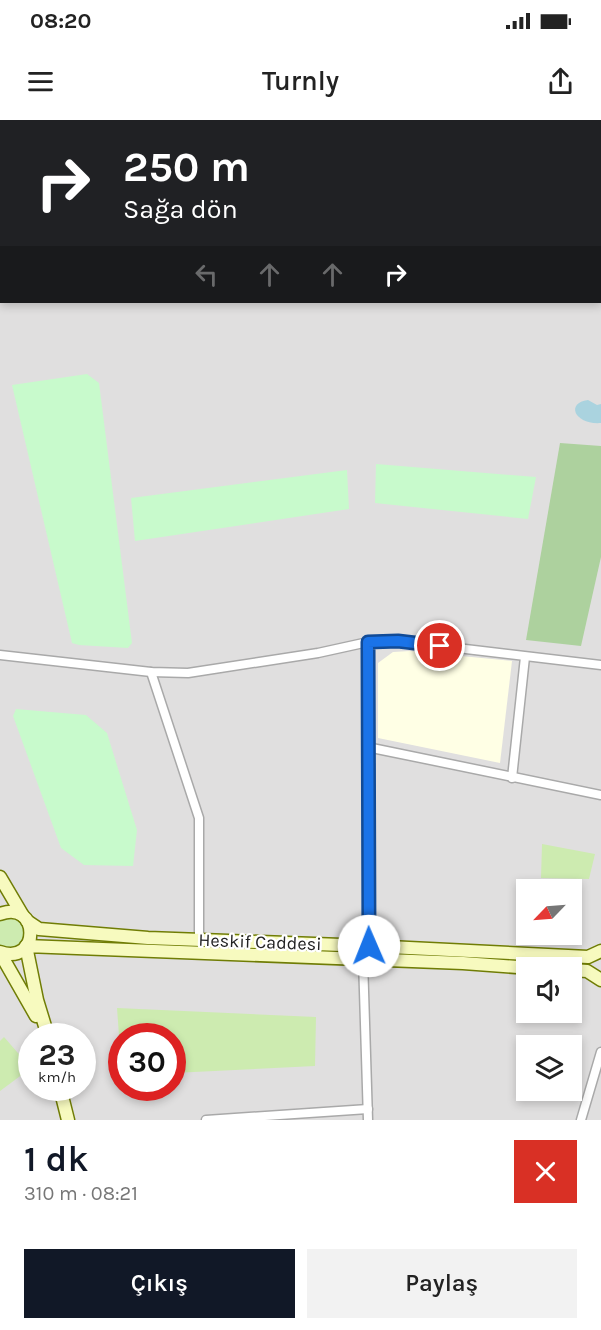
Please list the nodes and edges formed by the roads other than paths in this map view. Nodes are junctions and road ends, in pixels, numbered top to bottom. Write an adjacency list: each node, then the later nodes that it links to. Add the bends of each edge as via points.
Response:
1 (368, 642): 3 (street, via 398,641); 5 (street, via 188,674); 6 (street)
2 (0, 655): 5 (street)
3 (525, 657): 4 (street); 7 (street)
4 (601, 665)
5 (151, 672): 12 (street, via 199,818)
6 (367, 747): 7 (street); 14 (street)
7 (512, 778): 8 (street)
8 (601, 795)
9 (0, 877): 11 (main road)
10 (0, 914): 11 (main road, Heskif Caddesi, via 9,911)
11 (25, 918): 12 (main road, Heskif Caddesi, via 39,929); 13 (main road, via 31,934)
12 (199, 940): 14 (main road, Heskif Caddesi)
13 (26, 946): 16 (main road, via 15,954); 17 (main road); 22 (main road)
14 (369, 946): 15 (main road, Heskif Caddesi, via 588,957)
15 (601, 951)
16 (0, 953): 21 (main road)
17 (363, 959): 18 (main road); 25 (street)
18 (516, 967)
19 (582, 971): 20 (main road)
20 (601, 980)
21 (40, 1023)
22 (43, 1023)
23 (601, 1052): 29 (street)
24 (63, 1101): 26 (main road)
25 (368, 1109): 27 (street); 28 (street)
26 (68, 1120)
27 (206, 1120)
28 (368, 1120)
29 (581, 1120)

